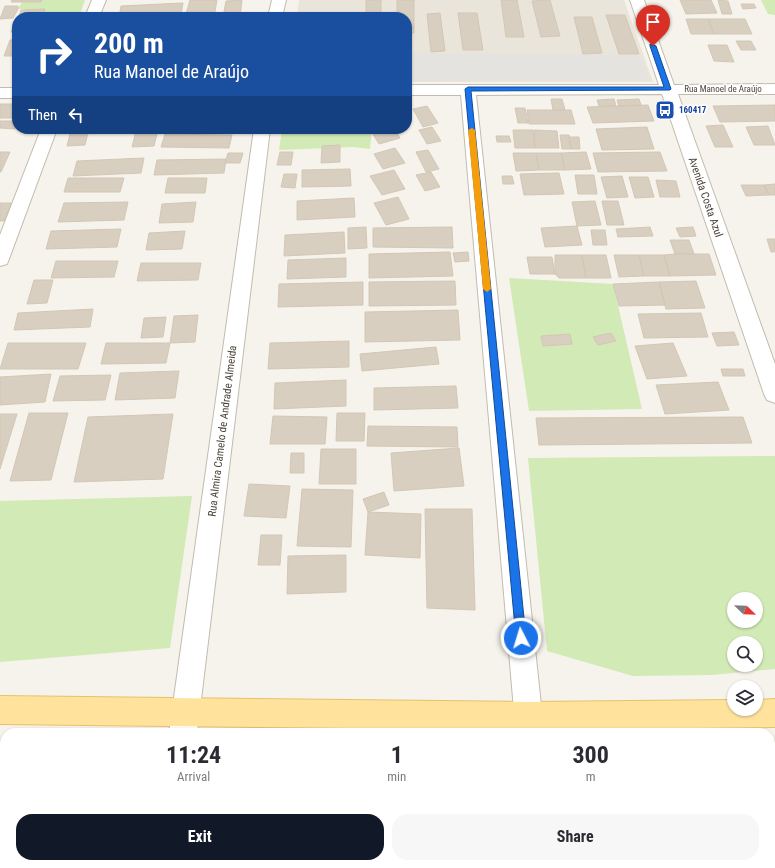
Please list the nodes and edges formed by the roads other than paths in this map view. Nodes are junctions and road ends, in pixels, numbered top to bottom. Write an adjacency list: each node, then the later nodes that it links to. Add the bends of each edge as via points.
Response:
1 (99, 0): 4 (street)
2 (279, 0): 5 (street)
3 (637, 0): 7 (street, Avenida Costa Azul)
4 (94, 12)
5 (276, 12)
6 (468, 89): 7 (street, Rua Manoel de Araújo); 9 (street, Rua Manoel de Araújo); 19 (street)
7 (668, 89): 8 (street, Rua Manoel de Araújo); 15 (street, Avenida Costa Azul)
8 (775, 89)
9 (412, 90)
10 (0, 93): 11 (street)
11 (12, 93)
12 (47, 134): 14 (street)
13 (261, 134): 18 (street, Rua Almira Camelo de Andrade Almeida)
14 (0, 259)
15 (775, 394)
16 (0, 710): 18 (main road)
17 (775, 713): 19 (main road)
18 (184, 722): 19 (main road)
19 (530, 724)

